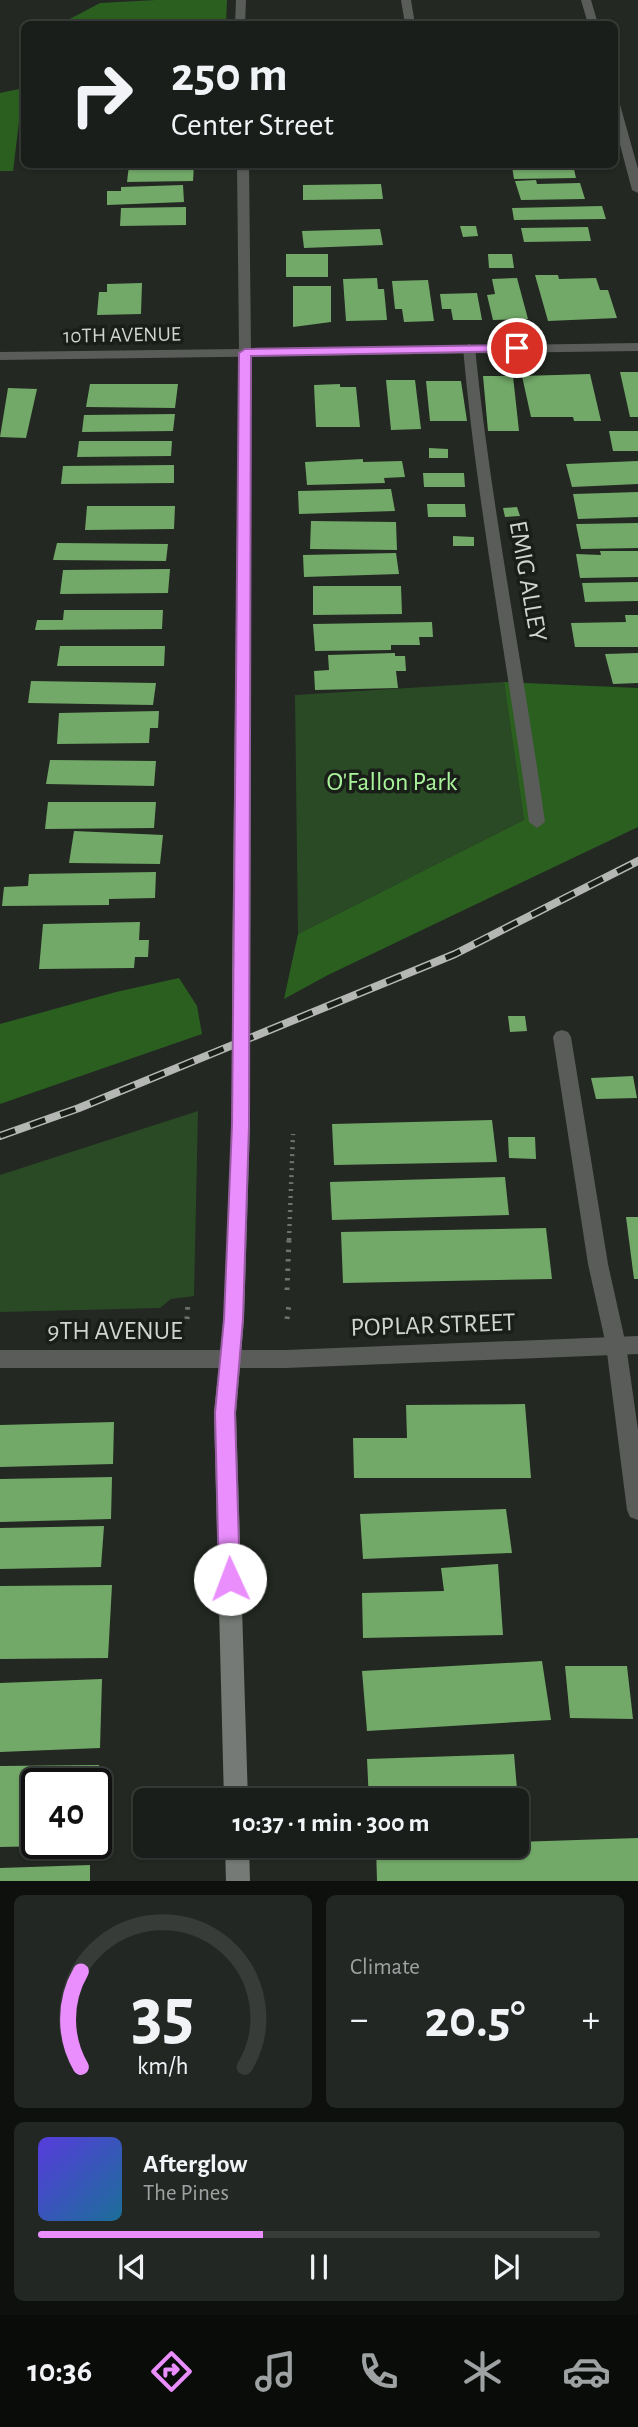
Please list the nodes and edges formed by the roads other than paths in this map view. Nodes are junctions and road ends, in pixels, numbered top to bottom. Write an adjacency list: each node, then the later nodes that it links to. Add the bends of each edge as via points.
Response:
1 (241, 0): 4 (street)
2 (407, 0): 5 (street)
3 (586, 0): 6 (street)
4 (240, 21)
5 (410, 21)
6 (592, 21)
7 (618, 116): 9 (street)
8 (243, 168): 12 (street)
9 (638, 190)
10 (638, 347): 11 (street, 10TH AVENUE)
11 (469, 348): 12 (street, 10TH AVENUE); 14 (street, EMIG ALLEY, via 479,453 519,681)
12 (245, 353): 13 (street, 10TH AVENUE); 17 (street, bridge, via 241,1125)
13 (0, 356)
14 (537, 822)
15 (562, 1037): 16 (street, via 596,1250)
16 (627, 1345): 17 (street, POPLAR STREET); 19 (street)
17 (230, 1358): 18 (street, 9TH AVENUE); 20 (street, via 225,1413)
18 (0, 1359)
19 (638, 1510)
20 (236, 1788)
21 (238, 1858): 22 (street)
22 (239, 1881)

